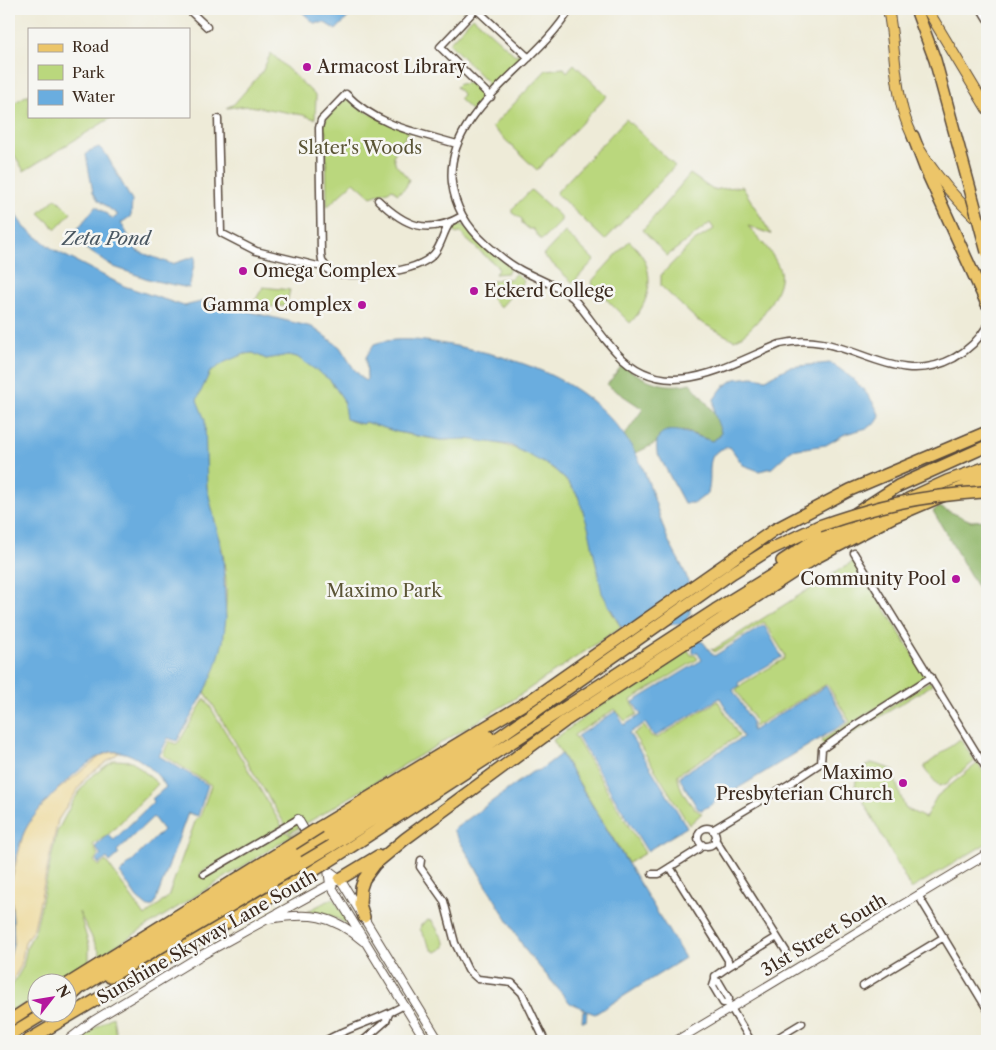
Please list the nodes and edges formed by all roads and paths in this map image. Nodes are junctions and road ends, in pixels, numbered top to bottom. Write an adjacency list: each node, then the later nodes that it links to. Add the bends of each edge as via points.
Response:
1 (188, 9): 9 (street)
2 (476, 9): 10 (street); 11 (street, via 440,47)
3 (570, 9): 10 (street)
4 (888, 9): 14 (main road, via 903,112)
5 (916, 9): 20 (highway, bridge, via 935,60)
6 (928, 9): 12 (main road)
7 (981, 9): 8 (street)
8 (987, 19)
9 (207, 27)
10 (529, 58): 11 (street)
11 (491, 97): 15 (street, via 472,118)
12 (987, 109)
13 (218, 119): 21 (street, via 221,232 256,251)
14 (913, 136): 19 (main road, via 955,197); 22 (highway)
15 (457, 144): 17 (street, via 451,174); 21 (street, via 375,118 346,94 321,120 319,128 321,253)
16 (378, 200): 18 (street, via 412,226)
17 (462, 216): 18 (street); 23 (street, via 495,252 517,268 573,298 616,352 639,371 652,376 686,380 793,341 825,342 894,366 918,369 944,363 964,352)
18 (448, 225): 21 (street, via 435,254 410,268 341,275)
19 (987, 228)
20 (987, 252)
21 (326, 268)
22 (986, 301)
23 (987, 326)
24 (987, 432): 30 (highway, via 886,474 774,530)
25 (987, 446): 31 (highway, via 931,470 872,501 741,588)
26 (987, 467): 31 (highway, via 948,481 859,524)
27 (987, 477): 31 (highway, via 876,526)
28 (985, 492): 30 (highway, bridge, via 892,503 819,526)
29 (854, 553): 34 (street)
30 (704, 585): 32 (highway)
31 (720, 611): 33 (highway)
32 (623, 642): 35 (highway); 61 (highway, bridge)
33 (670, 645): 39 (highway); 43 (highway)
34 (931, 677): 36 (street); 38 (street, via 822,749 821,763)
35 (524, 719): 41 (highway, via 506,725); 43 (highway)
36 (987, 770)
37 (298, 819): 41 (street); 48 (street)
38 (712, 830): 40 (street); 42 (street, via 706,828 700,832 698,838)
39 (405, 839): 50 (highway); 52 (highway, via 375,864 364,879 359,897)
40 (715, 839): 42 (street, via 708,846); 54 (street)
41 (313, 844): 50 (street); 63 (highway)
42 (702, 844): 47 (street)
43 (334, 851): 46 (highway, bridge)
44 (987, 854): 51 (street, 31st Street South)
45 (421, 860): 85 (street, via 420,867 444,901 455,943 468,970 478,979 512,983 522,993)
46 (307, 867): 64 (highway); 78 (highway)
47 (670, 867): 49 (street, via 659,874); 60 (street, via 728,960)
48 (204, 874)
49 (652, 874)
50 (335, 881): 52 (street); 53 (street, Sunshine Skyway Lane South); 57 (street)
51 (918, 895): 55 (street); 67 (street, 31st Street South)
52 (364, 917): 56 (street)
53 (263, 920): 57 (street, via 296,915 324,918 348,930); 79 (street, Sunshine Skyway Lane South, via 93,1021)
54 (776, 937): 58 (street); 60 (street)
55 (944, 937): 62 (street); 69 (street)
56 (381, 946): 59 (street); 65 (street)
57 (370, 949): 59 (street)
58 (786, 951)
59 (376, 959): 66 (street)
60 (728, 967): 67 (street, via 715,976 715,980 729,999)
61 (78, 978)
62 (863, 986)
63 (78, 990)
64 (78, 994)
65 (413, 999): 66 (street); 84 (street)
66 (404, 1005): 70 (street); 83 (street)
67 (729, 1006): 86 (street, 31st Street South); 87 (street)
68 (28, 1008): 72 (highway)
69 (987, 1009)
70 (389, 1014): 71 (street); 75 (street)
71 (374, 1018): 75 (street); 76 (street)
72 (9, 1020)
73 (30, 1022): 77 (highway)
74 (802, 1023): 88 (street)
75 (380, 1026): 82 (street)
76 (338, 1033): 80 (street); 81 (street)
77 (9, 1035)
78 (27, 1041)
79 (67, 1041)
80 (325, 1041)
81 (343, 1041)
82 (363, 1041)
83 (426, 1041)
84 (439, 1041)
85 (545, 1041)
86 (676, 1041)
87 (751, 1041)
88 (772, 1041)

